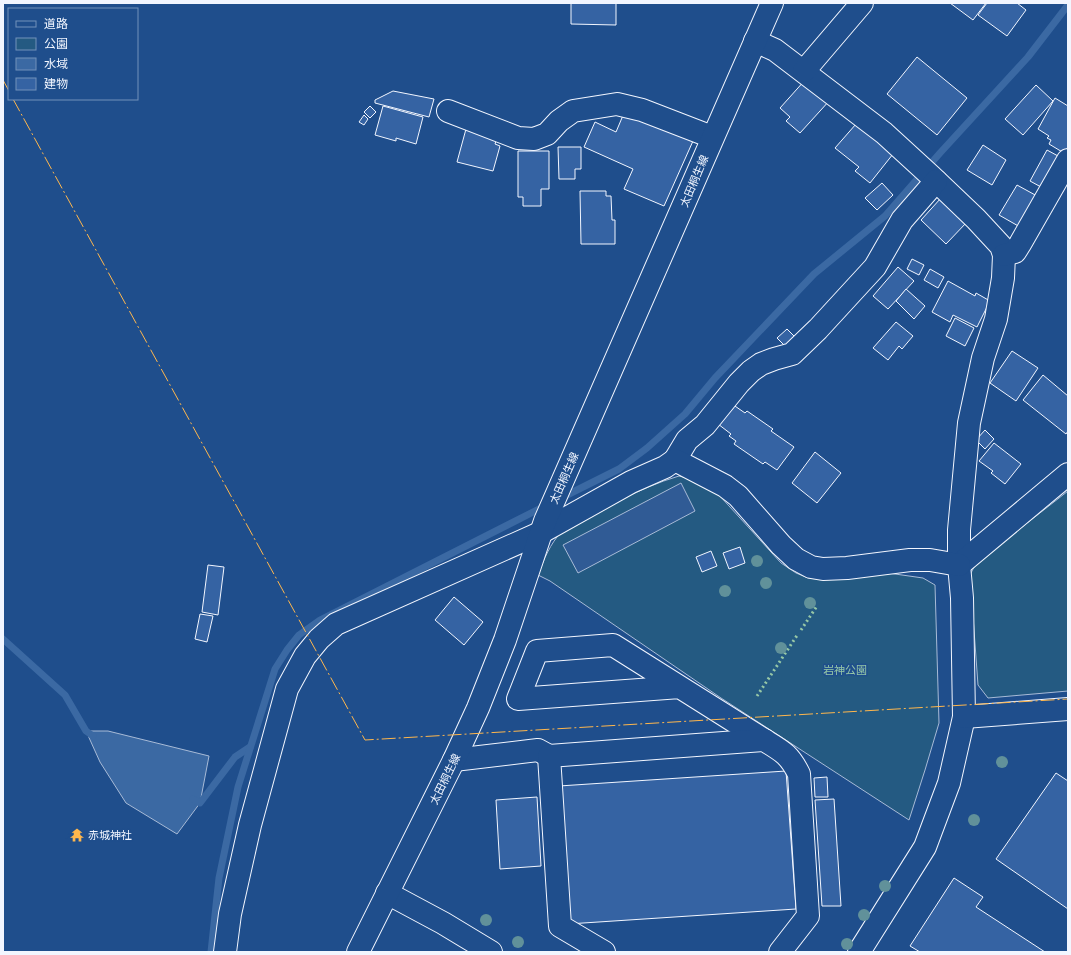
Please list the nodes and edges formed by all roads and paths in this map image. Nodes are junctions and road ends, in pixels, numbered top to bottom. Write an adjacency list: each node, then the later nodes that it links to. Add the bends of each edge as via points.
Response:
1 (772, 3): 3 (street, 太田桐生線)
2 (862, 3): 4 (street)
3 (755, 41): 4 (street, via 775,50); 6 (street, 太田桐生線)
4 (804, 71): 8 (street, via 884,133)
5 (448, 111): 6 (street, via 518,138 534,139 547,134 573,111 617,104 642,110)
6 (712, 137): 12 (street, 太田桐生線)
7 (1068, 160): 9 (street, via 1015,252)
8 (928, 173): 9 (street, via 994,237); 10 (street, via 875,267 792,354 774,358 751,371 705,425 688,440)
9 (1004, 255): 13 (street, via 996,319 983,358 969,423 959,530)
10 (675, 460): 12 (street); 13 (street, via 725,486 738,496 781,545 811,568 847,568 910,560)
11 (1068, 474): 13 (street)
12 (542, 527): 19 (street, 太田桐生線, via 505,640); 21 (street, via 336,624 305,656 287,689 265,768 230,914)
13 (960, 565): 16 (street)
14 (680, 687): 14 (street, via 613,645 536,651 518,699); 17 (street)
15 (1068, 709): 16 (street)
16 (964, 717): 26 (street, via 949,783 925,847)
17 (764, 740): 18 (street); 25 (street, via 793,760 800,774 808,916)
18 (549, 756): 19 (street, via 538,750); 24 (street, via 560,926)
19 (454, 760): 20 (street, 太田桐生線)
20 (387, 894): 22 (street, 太田桐生線); 23 (street)
21 (225, 952)
22 (358, 952)
23 (491, 952)
24 (604, 952)
25 (780, 952)
26 (860, 952)

